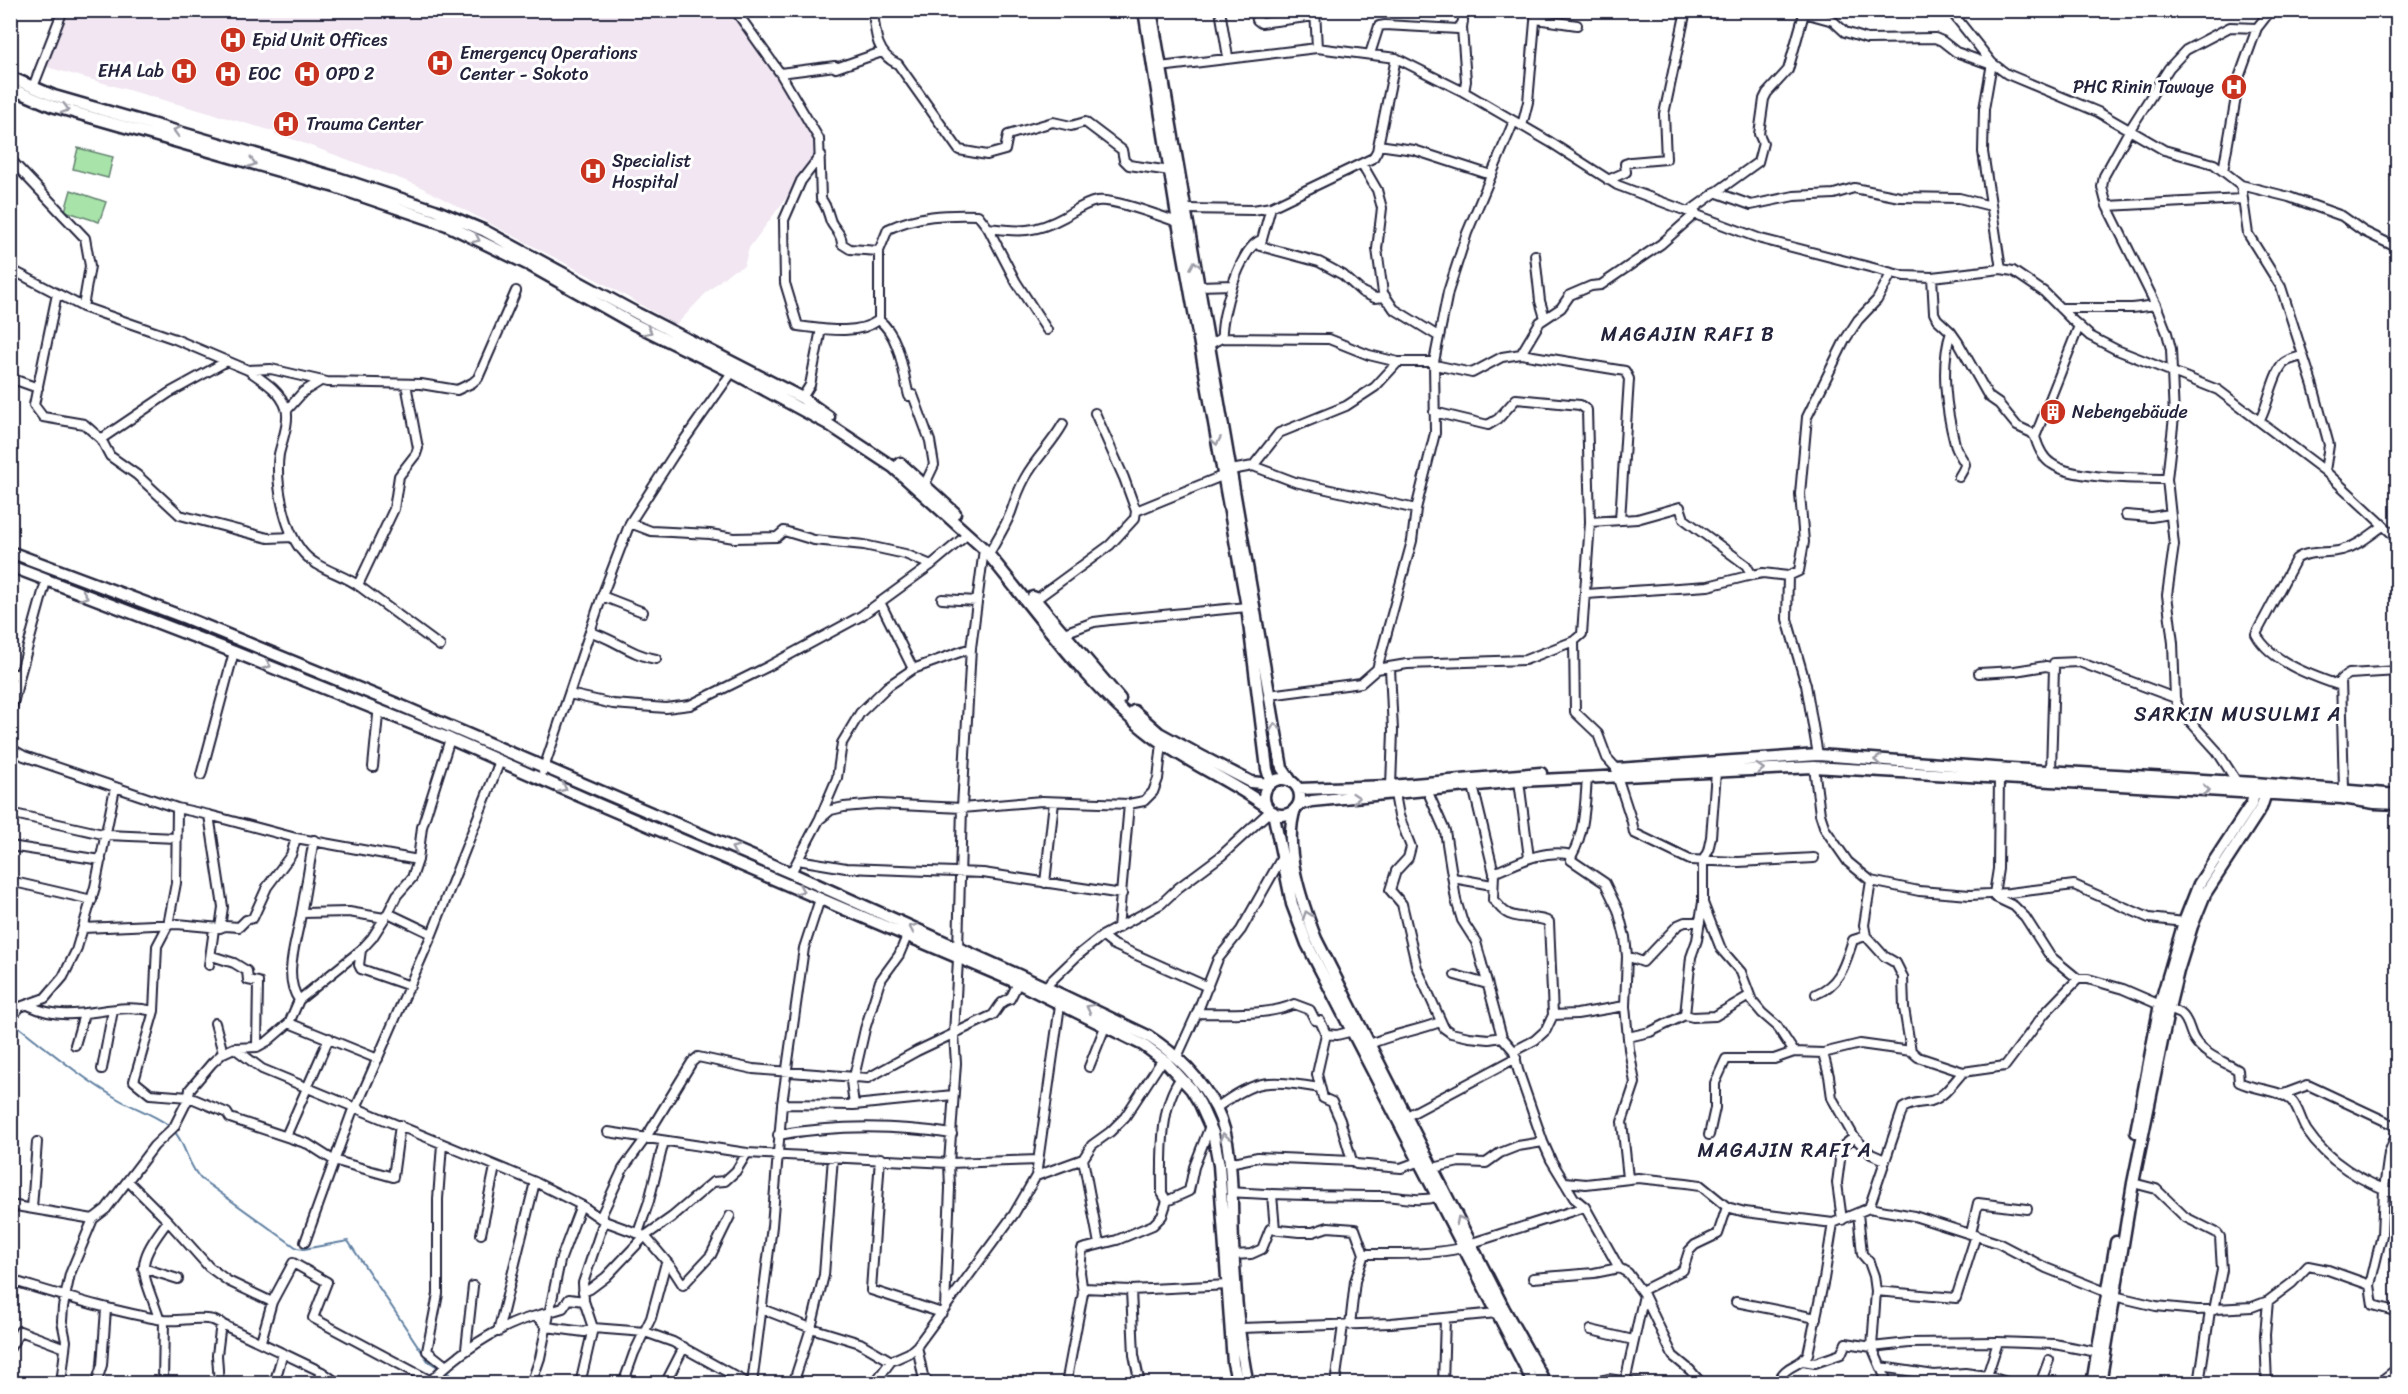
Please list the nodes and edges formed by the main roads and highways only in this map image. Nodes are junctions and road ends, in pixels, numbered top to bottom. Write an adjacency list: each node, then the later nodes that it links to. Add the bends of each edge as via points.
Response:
1 (1143, 10): 6 (main road, one-way to 6)
2 (1151, 10): 6 (main road, one-way to 2, via 1199,286)
3 (10, 77): 5 (main road, one-way to 3, via 485,231 435,210 54,96)
4 (10, 88): 5 (main road, one-way to 5, via 52,106 335,186 438,221 529,265 634,324)
5 (735, 368): 7 (main road, via 893,467); 7 (main road, via 802,398 864,437 925,484)
6 (1226, 473): 12 (main road); 13 (main road, one-way to 6, via 1282,768)
7 (987, 549): 12 (main road, via 1120,699 1159,733 1251,782); 20 (main road, via 1116,705 1162,743 1240,787)
8 (10, 552): 11 (main road, via 305,667)
9 (10, 566): 11 (main road, one-way to 11, via 500,761)
10 (1617, 772): 14 (main road, one-way to 14, via 1814,767); 14 (main road, one-way to 10, via 2237,782 1818,755); 16 (main road, via 1518,774); 16 (main road, via 1587,778)
11 (542, 773): 21 (main road, one-way to 21, via 820,899); 21 (main road, one-way to 11, via 791,873)
12 (1270, 784): 13 (main road, via 1281,779); 20 (main road, via 1265,795)
13 (1295, 785): 16 (main road); 19 (main road, via 1300,797)
14 (2255, 788): 15 (main road); 22 (main road, via 2252,803 2199,884 2184,922)
15 (2268, 789): 17 (main road, via 2344,789); 18 (main road); 22 (main road, via 2261,808 2205,894)
16 (1393, 790): 19 (main road, one-way to 16, via 1312,801)
17 (2397, 795)
18 (2397, 804)
19 (1296, 807): 20 (main road, via 1287,814); 23 (main road, one-way to 19, via 1433,1168 1316,939 1302,901 1293,856 1290,823)
20 (1270, 810): 23 (main road, via 1292,904 1307,944 1437,1197)
21 (958, 954): 25 (main road, via 1143,1045 1166,1062 1200,1104 1220,1165 1233,1363); 26 (main road, one-way to 21, via 1233,1255 1229,1163 1221,1121 1197,1079 1177,1057 1148,1036 1045,987)
22 (2164, 1006): 24 (main road); 24 (main road)
23 (1467, 1245): 27 (main road); 28 (main road)
24 (2110, 1294): 29 (main road); 30 (main road)
25 (1238, 1383)
26 (1248, 1383)
27 (1534, 1383)
28 (1546, 1383)
29 (2092, 1383)
30 (2100, 1383)

